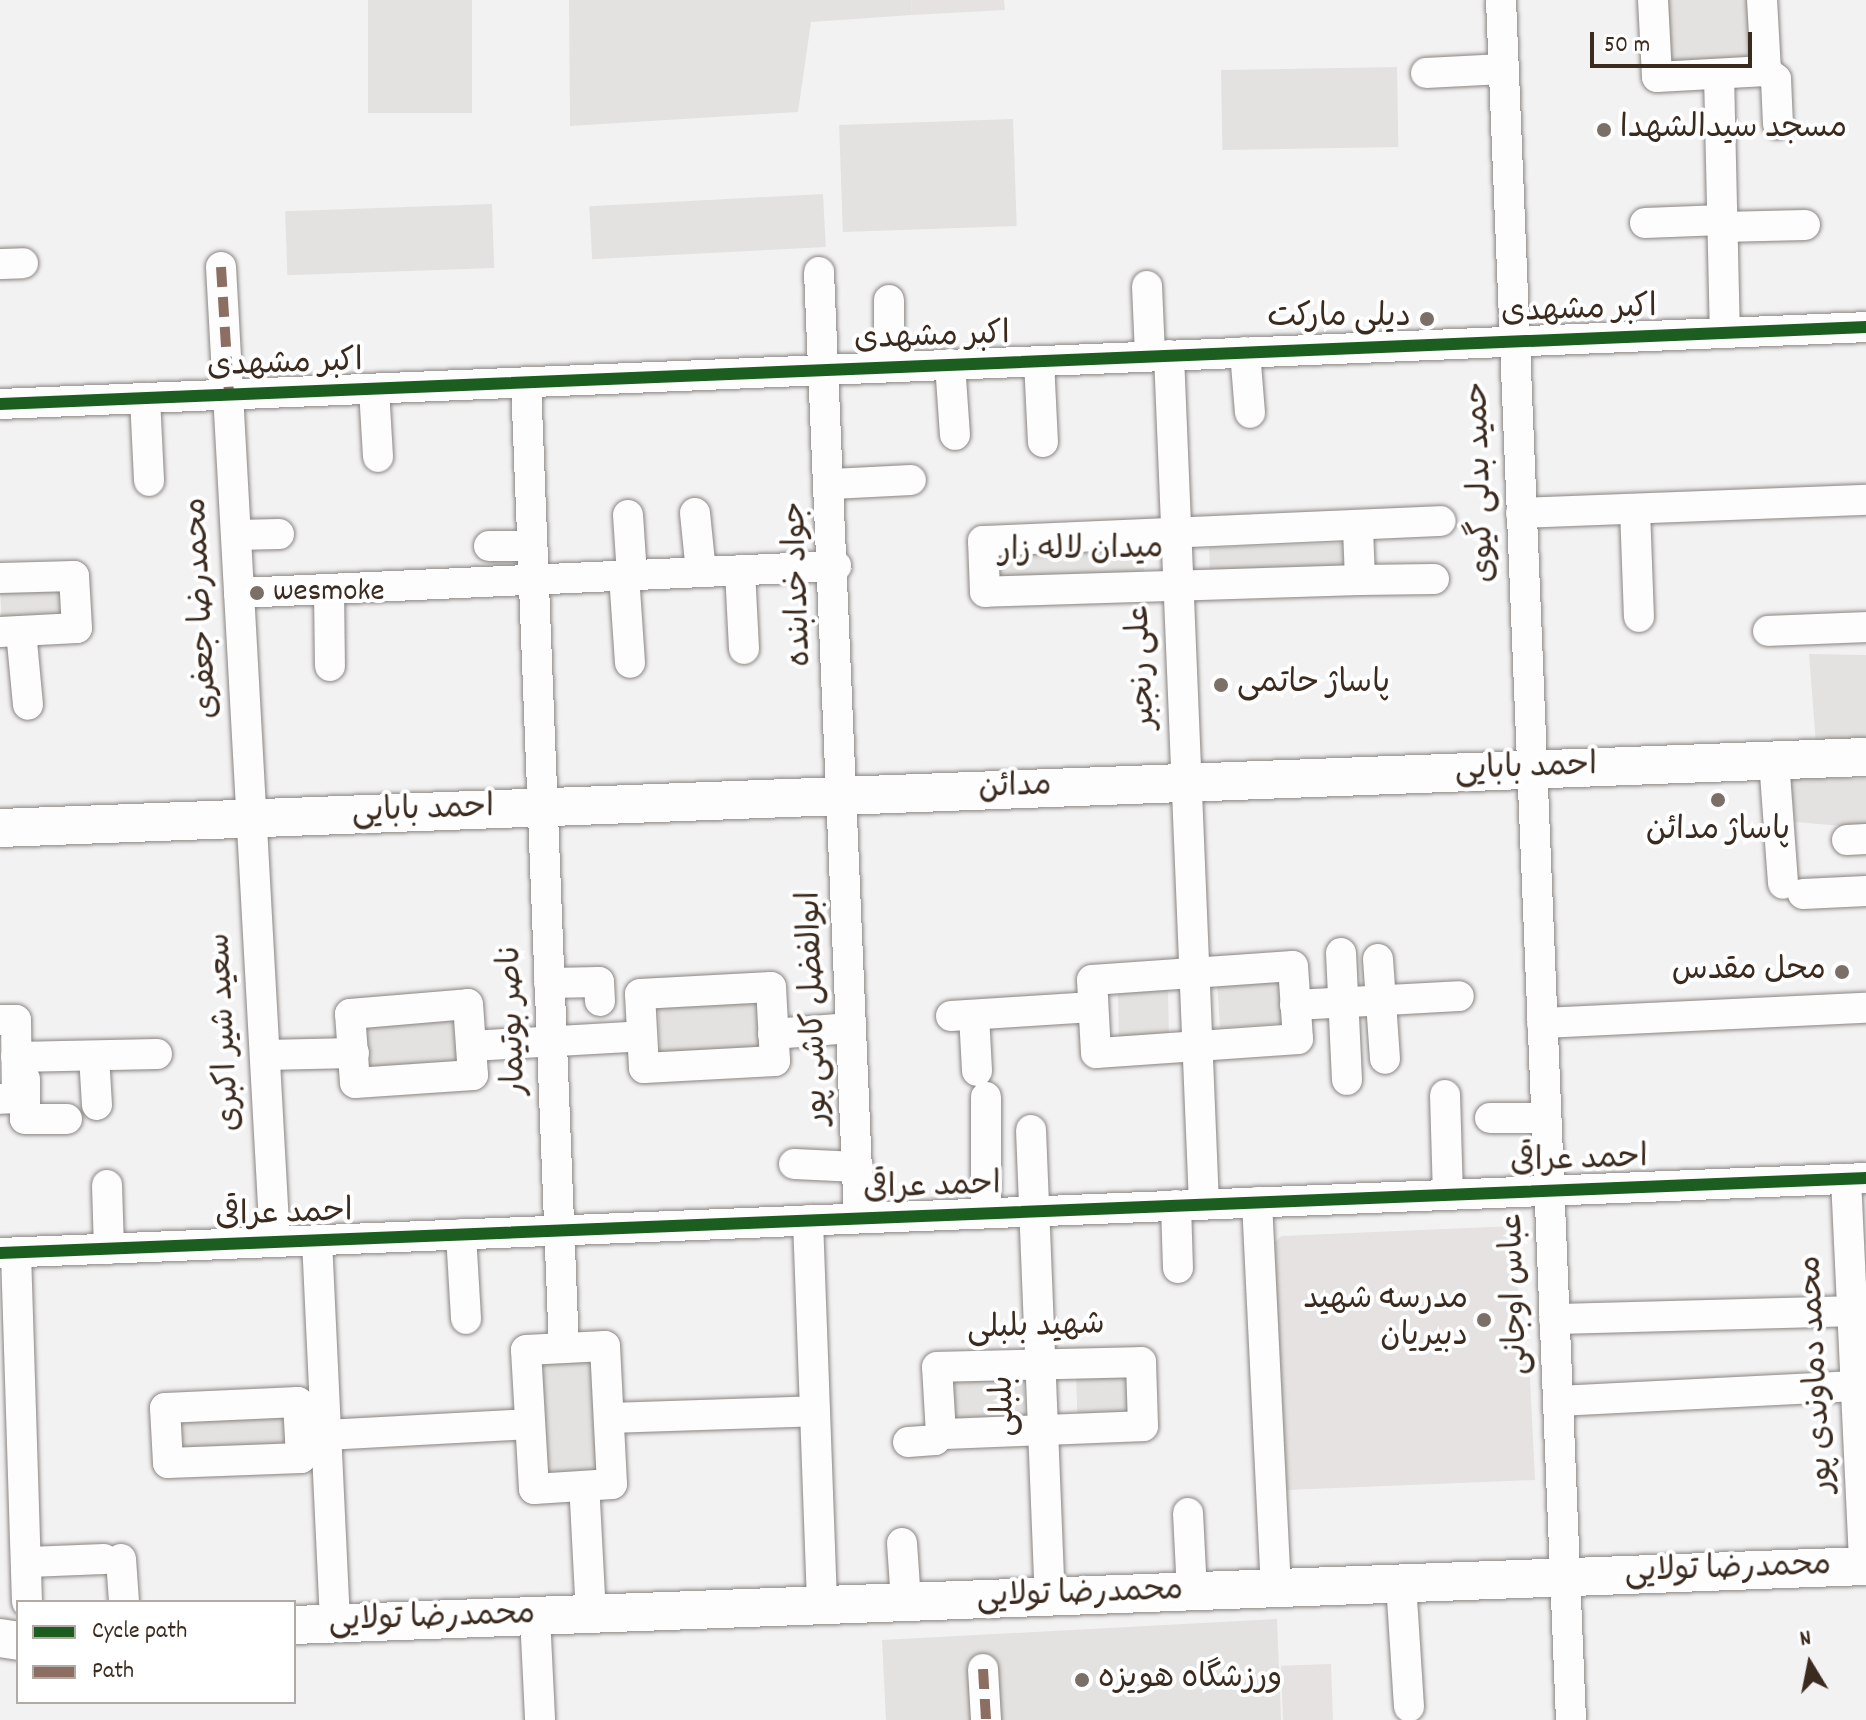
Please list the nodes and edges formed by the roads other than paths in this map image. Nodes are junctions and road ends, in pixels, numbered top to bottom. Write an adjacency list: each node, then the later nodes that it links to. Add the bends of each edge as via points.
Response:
1 (1501, 0): 4 (street, حمید بدلی گیوی)
2 (1653, 0): 7 (street, via 1657,77)
3 (1762, 0): 5 (street)
4 (1503, 69): 6 (street); 18 (street, حمید بدلی گیوی)
5 (1766, 71): 7 (street); 8 (street, via 1776,79)
6 (1426, 73)
7 (1719, 74): 10 (street)
8 (1778, 124)
9 (1645, 223): 10 (street)
10 (1722, 224): 11 (street); 17 (street)
11 (1805, 225)
12 (221, 267): 27 (street, محمدرضا جعفری)
13 (819, 272): 24 (street, جواد خدابنده)
14 (1147, 286): 20 (street, علی رنجبر)
15 (889, 300): 23 (street)
16 (1866, 327): 17 (street, اکبر مشهدی)
17 (1725, 332): 18 (street, اکبر مشهدی)
18 (1514, 341): 19 (street, اکبر مشهدی); 40 (street, حمید بدلی گیوی)
19 (1245, 352): 20 (street, اکبر مشهدی); 30 (street)
20 (1160, 356): 21 (street, اکبر مشهدی); 46 (street, علی رنجبر)
21 (1039, 361): 22 (street, اکبر مشهدی); 32 (street)
22 (950, 364): 23 (street, اکبر مشهدی); 31 (street)
23 (889, 367): 24 (street, اکبر مشهدی)
24 (827, 370): 25 (street, اکبر مشهدی); 36 (street, جواد خدابنده)
25 (526, 382): 26 (street, اکبر مشهدی); 48 (street, ناصر بوتیمار)
26 (374, 389): 27 (street, اکبر مشهدی); 33 (street)
27 (229, 395): 28 (street, اکبر مشهدی); 45 (street, محمدرضا جعفری)
28 (145, 398): 29 (street, اکبر مشهدی); 35 (street)
29 (0, 404)
30 (1250, 413)
31 (955, 435)
32 (1043, 442)
33 (378, 457)
34 (911, 480): 36 (street)
35 (149, 481)
36 (832, 484): 49 (street, جواد خدابنده)
37 (1866, 500): 38 (street)
38 (1635, 509): 40 (street); 60 (street)
39 (695, 513): 51 (street)
40 (1521, 513): 70 (street, حمید بدلی گیوی)
41 (628, 515): 52 (street)
42 (1441, 521): 43 (street, میدان لاله زار)
43 (1358, 528): 46 (street, میدان لاله زار); 56 (street)
44 (279, 534): 45 (street)
45 (236, 535): 59 (street, محمدرضا جعفری)
46 (1173, 535): 57 (street, علی رنجبر); 57 (street, میدان لاله زار, via 983,541 985,592)
47 (489, 546): 48 (street)
48 (532, 546): 54 (street, ناصر بوتیمار)
49 (836, 566): 50 (street); 72 (street, جواد خدابنده)
50 (740, 570): 51 (street); 64 (street)
51 (701, 572): 52 (street)
52 (628, 575): 54 (street); 65 (street)
53 (0, 578): 63 (street, via 74,576 77,628)
54 (533, 579): 58 (street); 73 (street, ناصر بوتیمار)
55 (1434, 579): 56 (street, میدان لاله زار)
56 (1360, 580): 57 (street, میدان لاله زار)
57 (1177, 586): 71 (street, علی رنجبر)
58 (329, 589): 59 (street); 66 (street)
59 (239, 593): 74 (street, محمدرضا جعفری)
60 (1639, 617)
61 (1866, 627): 62 (street)
62 (1768, 631)
63 (10, 632): 67 (street)
64 (744, 649)
65 (630, 663)
66 (330, 666)
67 (28, 705)
68 (1866, 757): 69 (main road, احمد بابایی)
69 (1774, 760): 70 (main road, احمد بابایی); 76 (street, via 1793,889)
70 (1531, 770): 71 (main road, احمد بابایی); 89 (street, عباس اوجانی)
71 (1185, 783): 72 (main road, مدائن); 79 (street, علی رنجبر)
72 (845, 796): 73 (main road, احمد بابایی); 90 (street, ابوالفضل کاشی پور)
73 (542, 807): 74 (main road, احمد بابایی); 80 (street, ناصر بوتیمار)
74 (252, 818): 75 (main road, احمد بابایی); 98 (street, سعید شیر اکبری)
75 (0, 828)
76 (1866, 891)
77 (1341, 953): 85 (street)
78 (1378, 959): 83 (street)
79 (1194, 973): 82 (street, via 1092,980); 86 (street, via 1293,966); 95 (street, علی رنجبر)
80 (549, 983): 84 (street, via 599,982); 93 (street, ناصر بوتیمار)
81 (1459, 996): 83 (street)
82 (1079, 999): 95 (street, via 1096,1053); 119 (street, via 962,1015 982,1084)
83 (1381, 1000): 85 (street); 101 (street)
84 (600, 1001)
85 (1343, 1002): 86 (street); 102 (street)
86 (1295, 1005): 95 (street, via 1298,1039)
87 (1866, 1008): 89 (street)
88 (0, 1020): 100 (street, via 16,1020)
89 (1542, 1023): 107 (street, عباس اوجانی)
90 (851, 1028): 91 (street); 111 (street, ابوالفضل کاشی پور)
91 (773, 1034): 92 (street, via 775,1061 644,1068); 92 (street, via 771,987 640,994)
92 (642, 1036): 93 (street)
93 (552, 1039): 94 (street); 122 (street, ناصر بوتیمار)
94 (471, 1046): 96 (street, via 473,1075 355,1083); 96 (street, via 468,1004 350,1014)
95 (1197, 1046): 117 (street, علی رنجبر)
96 (354, 1053): 98 (street)
97 (157, 1054): 99 (street)
98 (265, 1055): 125 (street, سعید شیر اکبری)
99 (94, 1056): 100 (street); 105 (street)
100 (20, 1057): 104 (street, via 17,1098); 108 (street, via 25,1119)
101 (1385, 1059)
102 (1347, 1080)
103 (1445, 1095): 115 (street)
104 (0, 1099)
105 (97, 1105)
106 (1490, 1118): 107 (street)
107 (1546, 1118): 114 (street, عباس اوجانی)
108 (67, 1119)
109 (1031, 1130): 118 (street, بلبلی)
110 (794, 1164): 111 (street)
111 (858, 1167): 120 (street, ابوالفضل کاشی پور)
112 (1856, 1178): 114 (street, احمد عراقی); 129 (street, محمد دماوندی پور)
113 (107, 1185): 126 (street)
114 (1549, 1190): 115 (street, احمد عراقی); 131 (street, عباس اوجانی)
115 (1448, 1194): 116 (street, احمد عراقی)
116 (1257, 1202): 117 (street, احمد عراقی); 150 (street)
117 (1190, 1204): 118 (street, احمد عراقی); 128 (street, علی رنجبر)
118 (1034, 1211): 119 (street, احمد عراقی); 133 (street, بلبلی)
119 (986, 1213): 120 (street, احمد عراقی)
120 (859, 1218): 121 (street, احمد عراقی)
121 (808, 1220): 122 (street, احمد عراقی); 136 (street)
122 (560, 1230): 123 (street, احمد عراقی); 132 (street, ناصر بوتیمار)
123 (461, 1234): 124 (street, احمد عراقی); 130 (street)
124 (317, 1240): 125 (street, احمد عراقی); 141 (street)
125 (275, 1242): 126 (street, احمد عراقی)
126 (109, 1249): 127 (street, احمد عراقی)
127 (8, 1253): 146 (street)
128 (1178, 1268)
129 (1852, 1311): 131 (street); 134 (street, محمد دماوندی پور)
130 (466, 1319)
131 (1554, 1319): 135 (street, عباس اوجانی)
132 (564, 1348): 137 (street, via 605,1346); 138 (street, via 526,1350)
133 (1040, 1365): 139 (street, بلبلی); 139 (street, شهید بلبلی, via 1141,1362 1143,1426); 140 (street, شهید بلبلی, via 924,1367)
134 (1856, 1386): 135 (street); 147 (street, محمد دماوندی پور)
135 (1558, 1401): 148 (street, عباس اوجانی)
136 (815, 1411): 137 (street); 156 (street)
137 (609, 1418): 138 (street, via 612,1484 534,1489)
138 (530, 1424): 141 (street)
139 (1043, 1430): 140 (street, شهید بلبلی); 152 (street, بلبلی)
140 (941, 1434): 142 (street, via 935,1440)
141 (313, 1436): 141 (street, via 298,1402 165,1408 168,1463 301,1458); 159 (street)
142 (908, 1442)
143 (585, 1501): 157 (street)
144 (1188, 1513): 151 (street)
145 (902, 1543): 155 (street)
146 (29, 1562): 153 (street); 154 (street, via 112,1559)
147 (1865, 1566): 148 (main road, محمدرضا تولایی)
148 (1565, 1577): 149 (main road, محمدرضا تولایی); 165 (street, عباس اوجانی)
149 (1401, 1583): 150 (main road, محمدرضا تولایی); 162 (street)
150 (1276, 1587): 151 (main road, محمدرضا تولایی)
151 (1192, 1591): 152 (main road, محمدرضا تولایی)
152 (1050, 1598): 155 (main road, محمدرضا تولایی)
153 (27, 1600)
154 (123, 1600)
155 (906, 1602): 156 (main road, محمدرضا تولایی)
156 (822, 1606): 157 (main road, محمدرضا تولایی)
157 (591, 1614): 158 (main road, محمدرضا تولایی)
158 (535, 1616): 159 (main road, محمدرضا تولایی); 163 (street)
159 (335, 1624): 160 (main road, محمدرضا تولایی)
160 (296, 1625)
161 (983, 1669): 164 (street)
162 (1409, 1707)
163 (540, 1720)
164 (986, 1720)
165 (1571, 1720)

